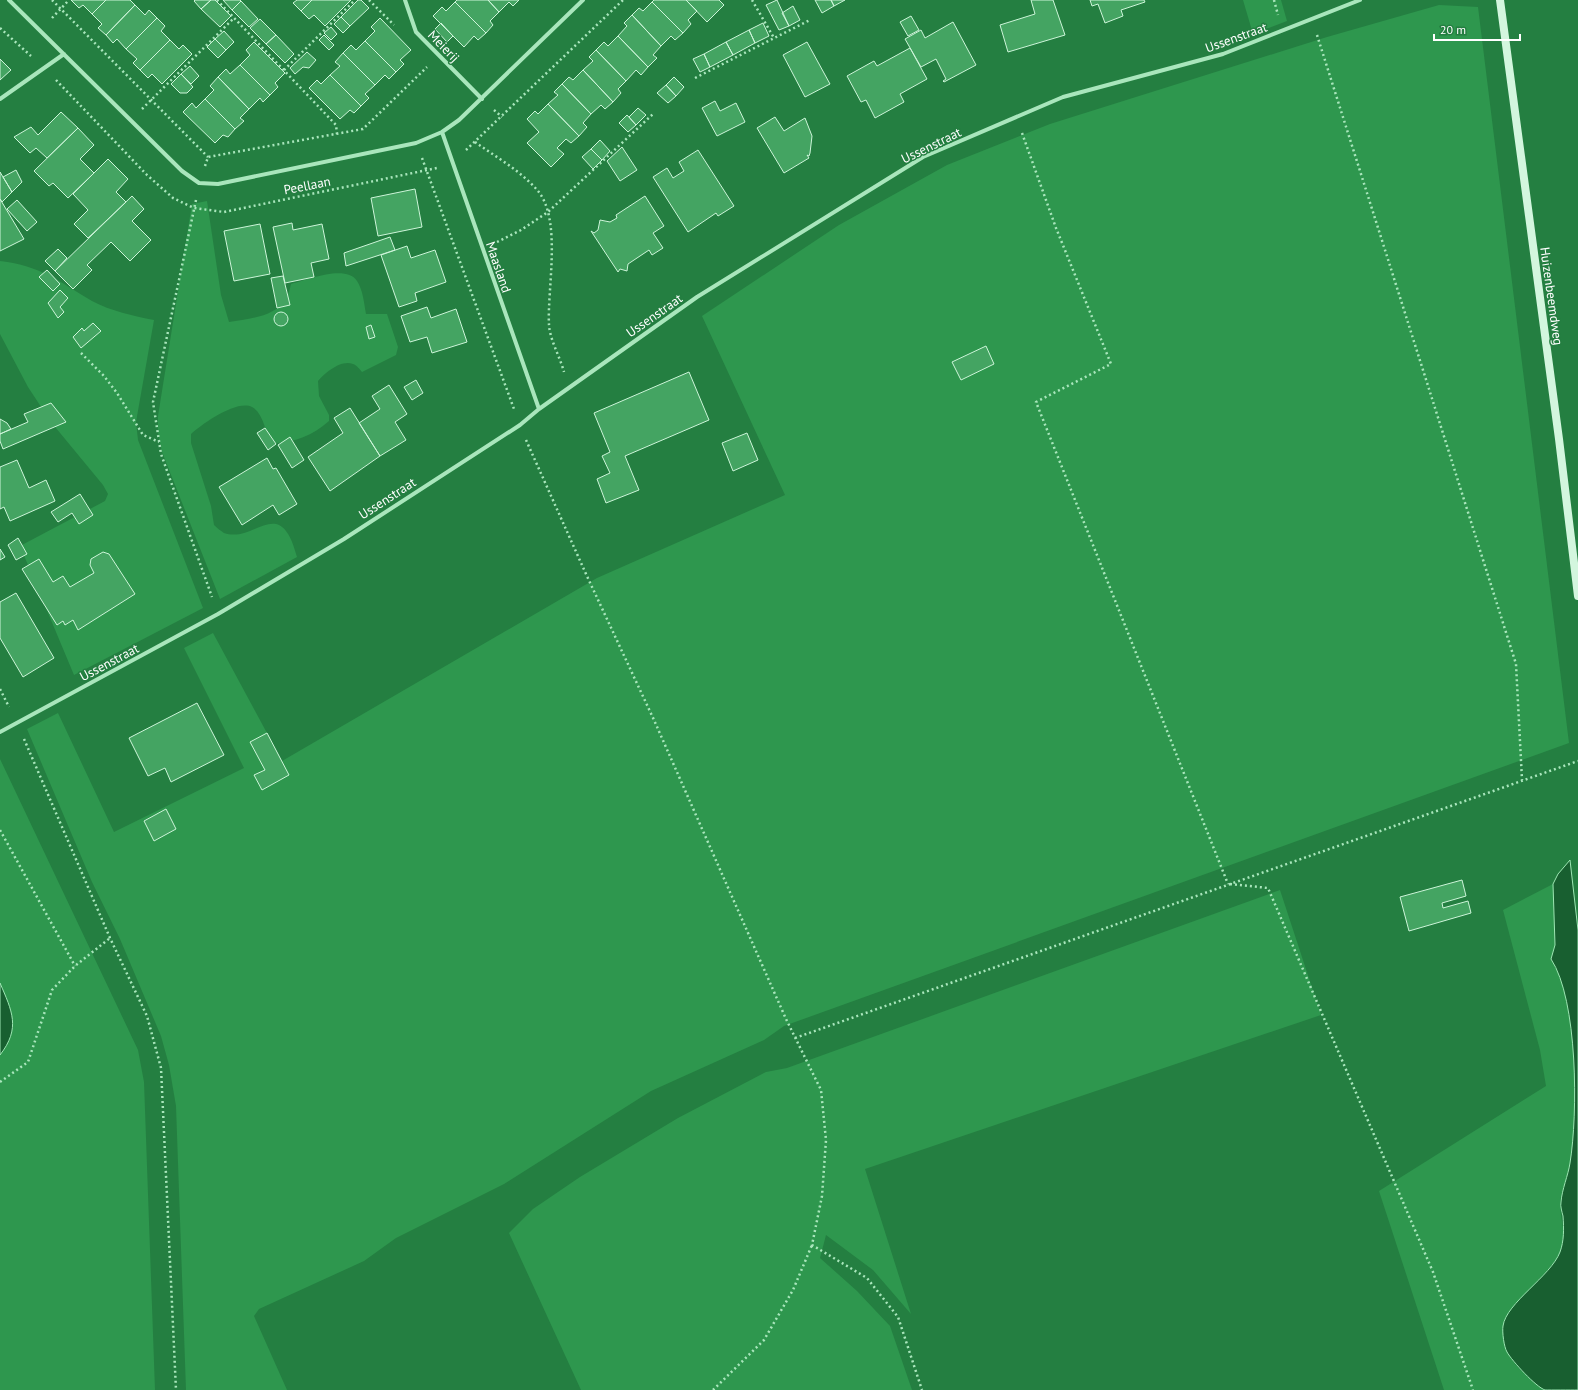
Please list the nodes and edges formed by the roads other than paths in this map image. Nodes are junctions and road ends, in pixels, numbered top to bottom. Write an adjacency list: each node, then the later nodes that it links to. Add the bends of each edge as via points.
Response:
1 (9, 0): 6 (street)
2 (405, 0): 8 (street, Meierij, via 416,32)
3 (583, 0): 8 (street, Peellaan)
4 (1360, 0): 10 (street, Ussenstraat, via 1223,54 1063,97 923,157 697,297)
5 (1500, 0): 11 (street, Huizenbeemdweg)
6 (64, 54): 7 (street); 9 (street, Peellaan, via 182,171 199,183 218,184 416,143)
7 (0, 99)
8 (482, 99): 9 (street, Peellaan)
9 (442, 132): 10 (street, Maasland)
10 (539, 409): 12 (street, Ussenstraat, via 520,425 344,539 218,614)
11 (1578, 596)
12 (0, 732)

